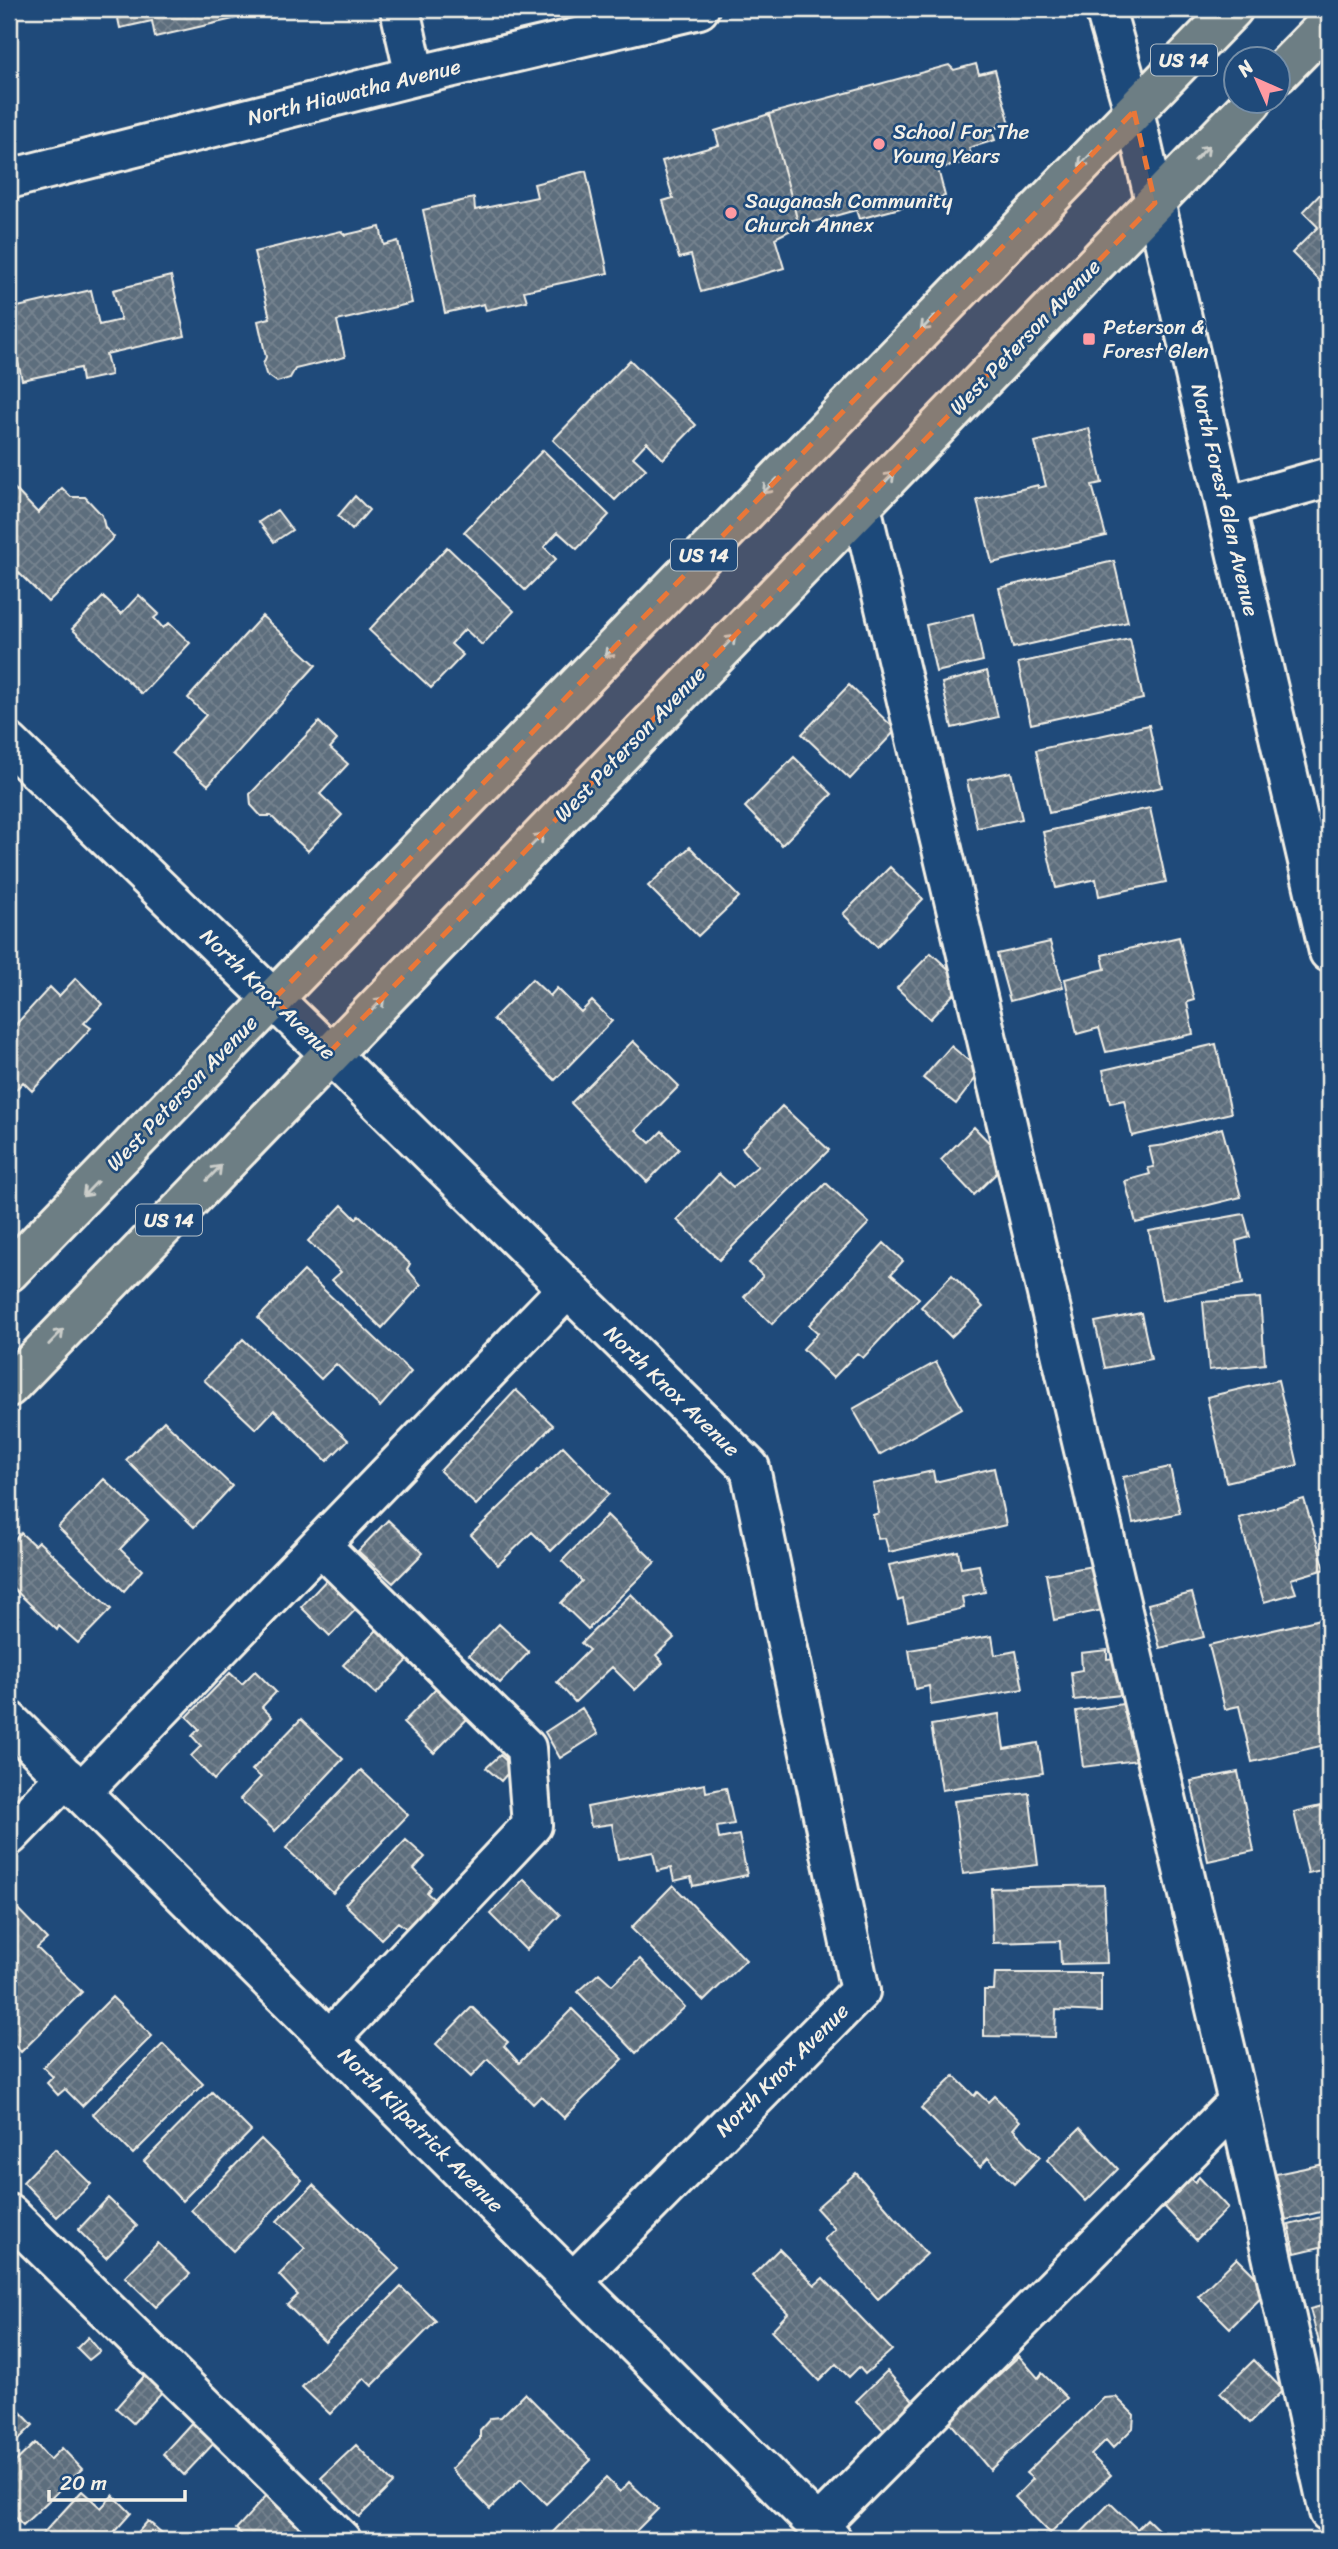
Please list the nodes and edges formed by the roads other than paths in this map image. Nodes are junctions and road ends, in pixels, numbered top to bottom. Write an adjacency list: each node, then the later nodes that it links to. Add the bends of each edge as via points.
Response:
1 (400, 9): 7 (street)
2 (699, 9): 7 (street, North Hiawatha Avenue)
3 (1105, 9): 8 (street, North Forest Glen Avenue)
4 (1233, 9): 8 (main road, West Peterson Avenue / US 14)
5 (1329, 22): 6 (main road)
6 (1292, 60)
7 (415, 76): 10 (street, North Hiawatha Avenue)
8 (1134, 111): 11 (street, North Forest Glen Avenue); 17 (main road, West Peterson Avenue / US 14, one-way to 17)
9 (1239, 116): 11 (main road, West Peterson Avenue / US 14, one-way to 9)
10 (9, 179)
11 (1155, 203): 13 (main road, West Peterson Avenue / US 14, one-way to 11); 14 (street, North Forest Glen Avenue)
12 (1329, 477): 14 (street)
13 (861, 506): 18 (main road, West Peterson Avenue / US 14, one-way to 13); 27 (street)
14 (1226, 506): 16 (street, North Forest Glen Avenue)
15 (9, 743): 17 (street, North Knox Avenue)
16 (1329, 952)
17 (274, 999): 18 (street, North Knox Avenue); 19 (main road, West Peterson Avenue / US 14, one-way to 19)
18 (329, 1053): 20 (street, North Knox Avenue); 21 (main road, West Peterson Avenue / US 14, one-way to 18)
19 (9, 1272)
20 (568, 1289): 22 (street); 29 (street, North Knox Avenue, via 750,1468 860,1991)
21 (9, 1387)
22 (320, 1545): 24 (street); 26 (street, via 526,1748 533,1825)
23 (9, 1721): 24 (street, North Kilpatrick Avenue)
24 (74, 1785): 25 (street); 26 (street, North Kilpatrick Avenue)
25 (9, 1836)
26 (329, 2040): 29 (street, North Kilpatrick Avenue)
27 (1238, 2102): 30 (street); 31 (street)
28 (9, 2214): 32 (street)
29 (573, 2282): 31 (street, North Kilpatrick Avenue)
30 (1329, 2512)
31 (825, 2533)
32 (341, 2540)

